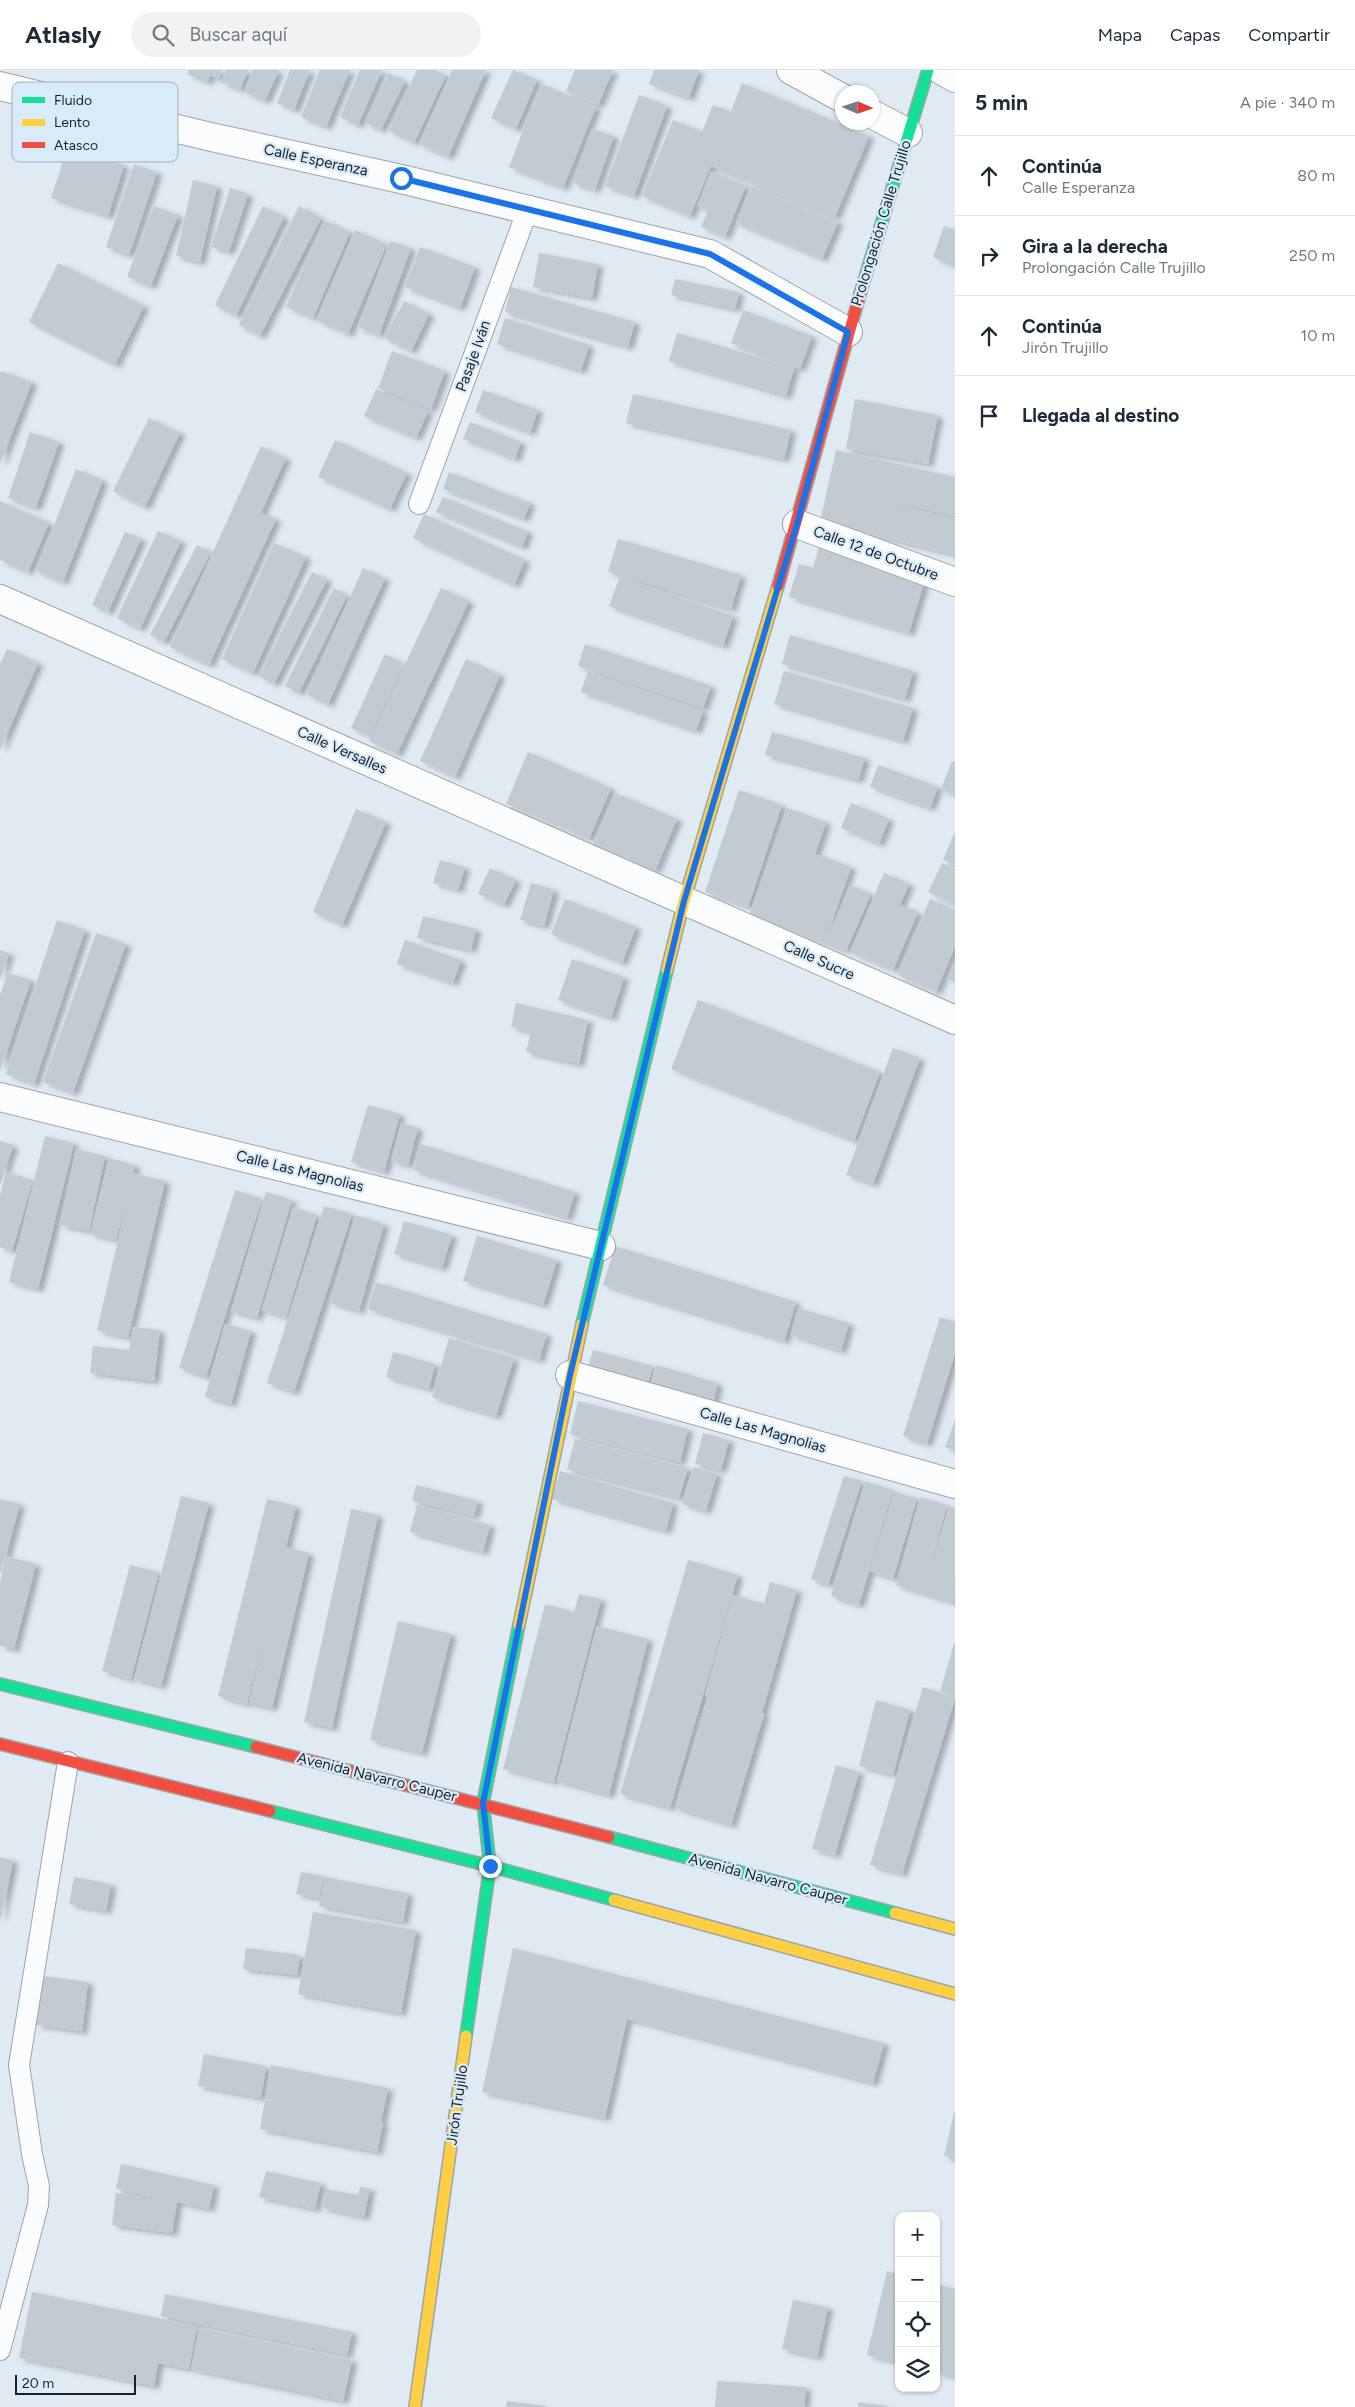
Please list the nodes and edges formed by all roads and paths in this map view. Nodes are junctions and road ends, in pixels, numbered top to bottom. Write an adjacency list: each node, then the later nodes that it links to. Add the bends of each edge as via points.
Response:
1 (791, 70): 5 (street)
2 (928, 70): 8 (street, Prolongación Calle Trujillo)
3 (941, 70): 4 (street)
4 (955, 78)
5 (835, 94)
6 (880, 118): 8 (street)
7 (178, 127): 9 (street, Calle Esperanza)
8 (908, 133): 10 (street, Prolongación Calle Trujillo)
9 (528, 209): 10 (street, Calle Esperanza, via 710,254); 11 (lane, Pasaje Iván)
10 (848, 332): 12 (street, Prolongación Calle Trujillo)
11 (419, 504)
12 (797, 524): 13 (street, Calle 12 de Octubre); 15 (street, Prolongación Calle Trujillo)
13 (955, 582)
14 (0, 599): 15 (street, Calle Versalles)
15 (684, 901): 16 (street, Calle Sucre); 18 (street, Prolongación Calle Trujillo)
16 (955, 1020)
17 (0, 1097): 18 (street, Calle Las Magnolias)
18 (601, 1246): 19 (street, Prolongación Calle Trujillo)
19 (570, 1375): 20 (street, Calle Las Magnolias); 24 (street, Prolongación Calle Trujillo)
20 (955, 1484)
21 (0, 1684): 24 (street, Avenida Navarro Cauper)
22 (0, 1744): 23 (street)
23 (68, 1762): 25 (street); 28 (lane, via 19,2065 39,2186 38,2205)
24 (483, 1803): 25 (street, Jirón Trujillo); 26 (street, Avenida Navarro Cauper)
25 (490, 1866): 27 (street); 29 (street, Jirón Trujillo)
26 (955, 1929)
27 (955, 1994)
28 (0, 2350)
29 (415, 2407)

